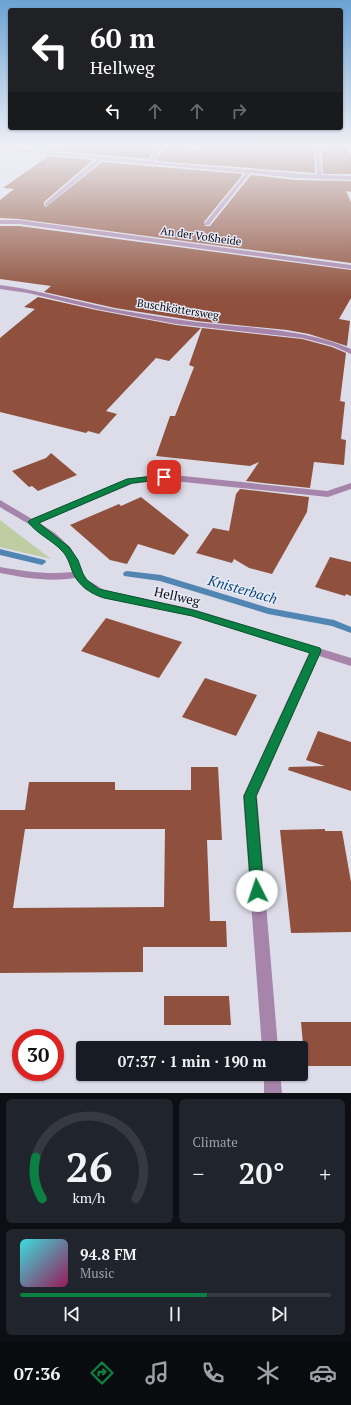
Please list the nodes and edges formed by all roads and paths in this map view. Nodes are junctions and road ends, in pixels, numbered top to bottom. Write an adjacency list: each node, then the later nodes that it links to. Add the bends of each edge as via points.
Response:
1 (56, 196): 3 (street)
2 (230, 196): 5 (street)
3 (47, 204)
4 (0, 222): 6 (street, An der Voßheide, via 19,222)
5 (207, 224)
6 (351, 267)
7 (0, 287): 8 (street, Buschköttersweg, via 21,289 107,310 314,339)
8 (351, 352)
9 (349, 491): 11 (street, via 328,494 164,477 142,479 130,481)
10 (0, 503): 11 (street)
11 (33, 522): 13 (street, via 66,549 74,560)
12 (0, 570): 13 (street, via 35,576)
13 (78, 574): 14 (street, Hellweg, via 90,587 104,594 193,613)
14 (316, 651): 15 (street, Hellweg); 16 (street, via 250,796)
15 (351, 662)
16 (269, 1041)
17 (272, 1081): 18 (street)
18 (273, 1093)

